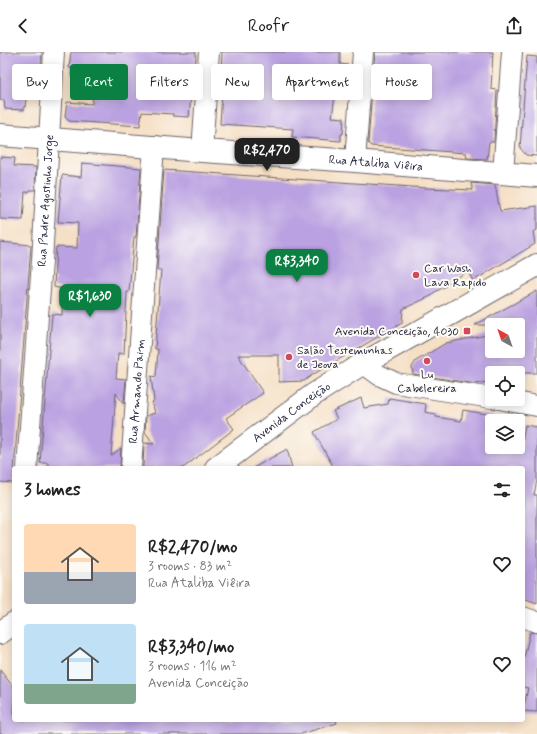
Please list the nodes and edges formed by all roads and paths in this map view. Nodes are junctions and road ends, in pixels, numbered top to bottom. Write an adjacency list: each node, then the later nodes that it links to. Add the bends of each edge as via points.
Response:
1 (54, 52): 6 (street, Rua Padre Agostinho Jorge)
2 (210, 52): 8 (street)
3 (364, 52): 9 (street)
4 (512, 52): 10 (street)
5 (0, 135): 6 (street, Rua Ataliba Viêira)
6 (49, 139): 7 (street, Rua Ataliba Viêira); 17 (street, Rua Padre Agostinho Jorge)
7 (154, 146): 8 (street, Rua Ataliba Viêira); 18 (street, Rua Armando Paim)
8 (202, 151): 9 (street, Rua Ataliba Viêira)
9 (355, 161): 10 (street, Rua Ataliba Viêira)
10 (503, 173): 11 (street, Rua Ataliba Viêira)
11 (537, 176)
12 (537, 265): 13 (street, Avenida Conceição)
13 (364, 364): 14 (street, via 396,383); 19 (street, Avenida Conceição, via 313,395)
14 (485, 397)
15 (525, 404): 16 (street)
16 (537, 406)
17 (27, 466)
18 (131, 466)
19 (219, 466)
20 (525, 618): 21 (street)
21 (537, 622)
22 (12, 624): 23 (street)
23 (0, 633)

